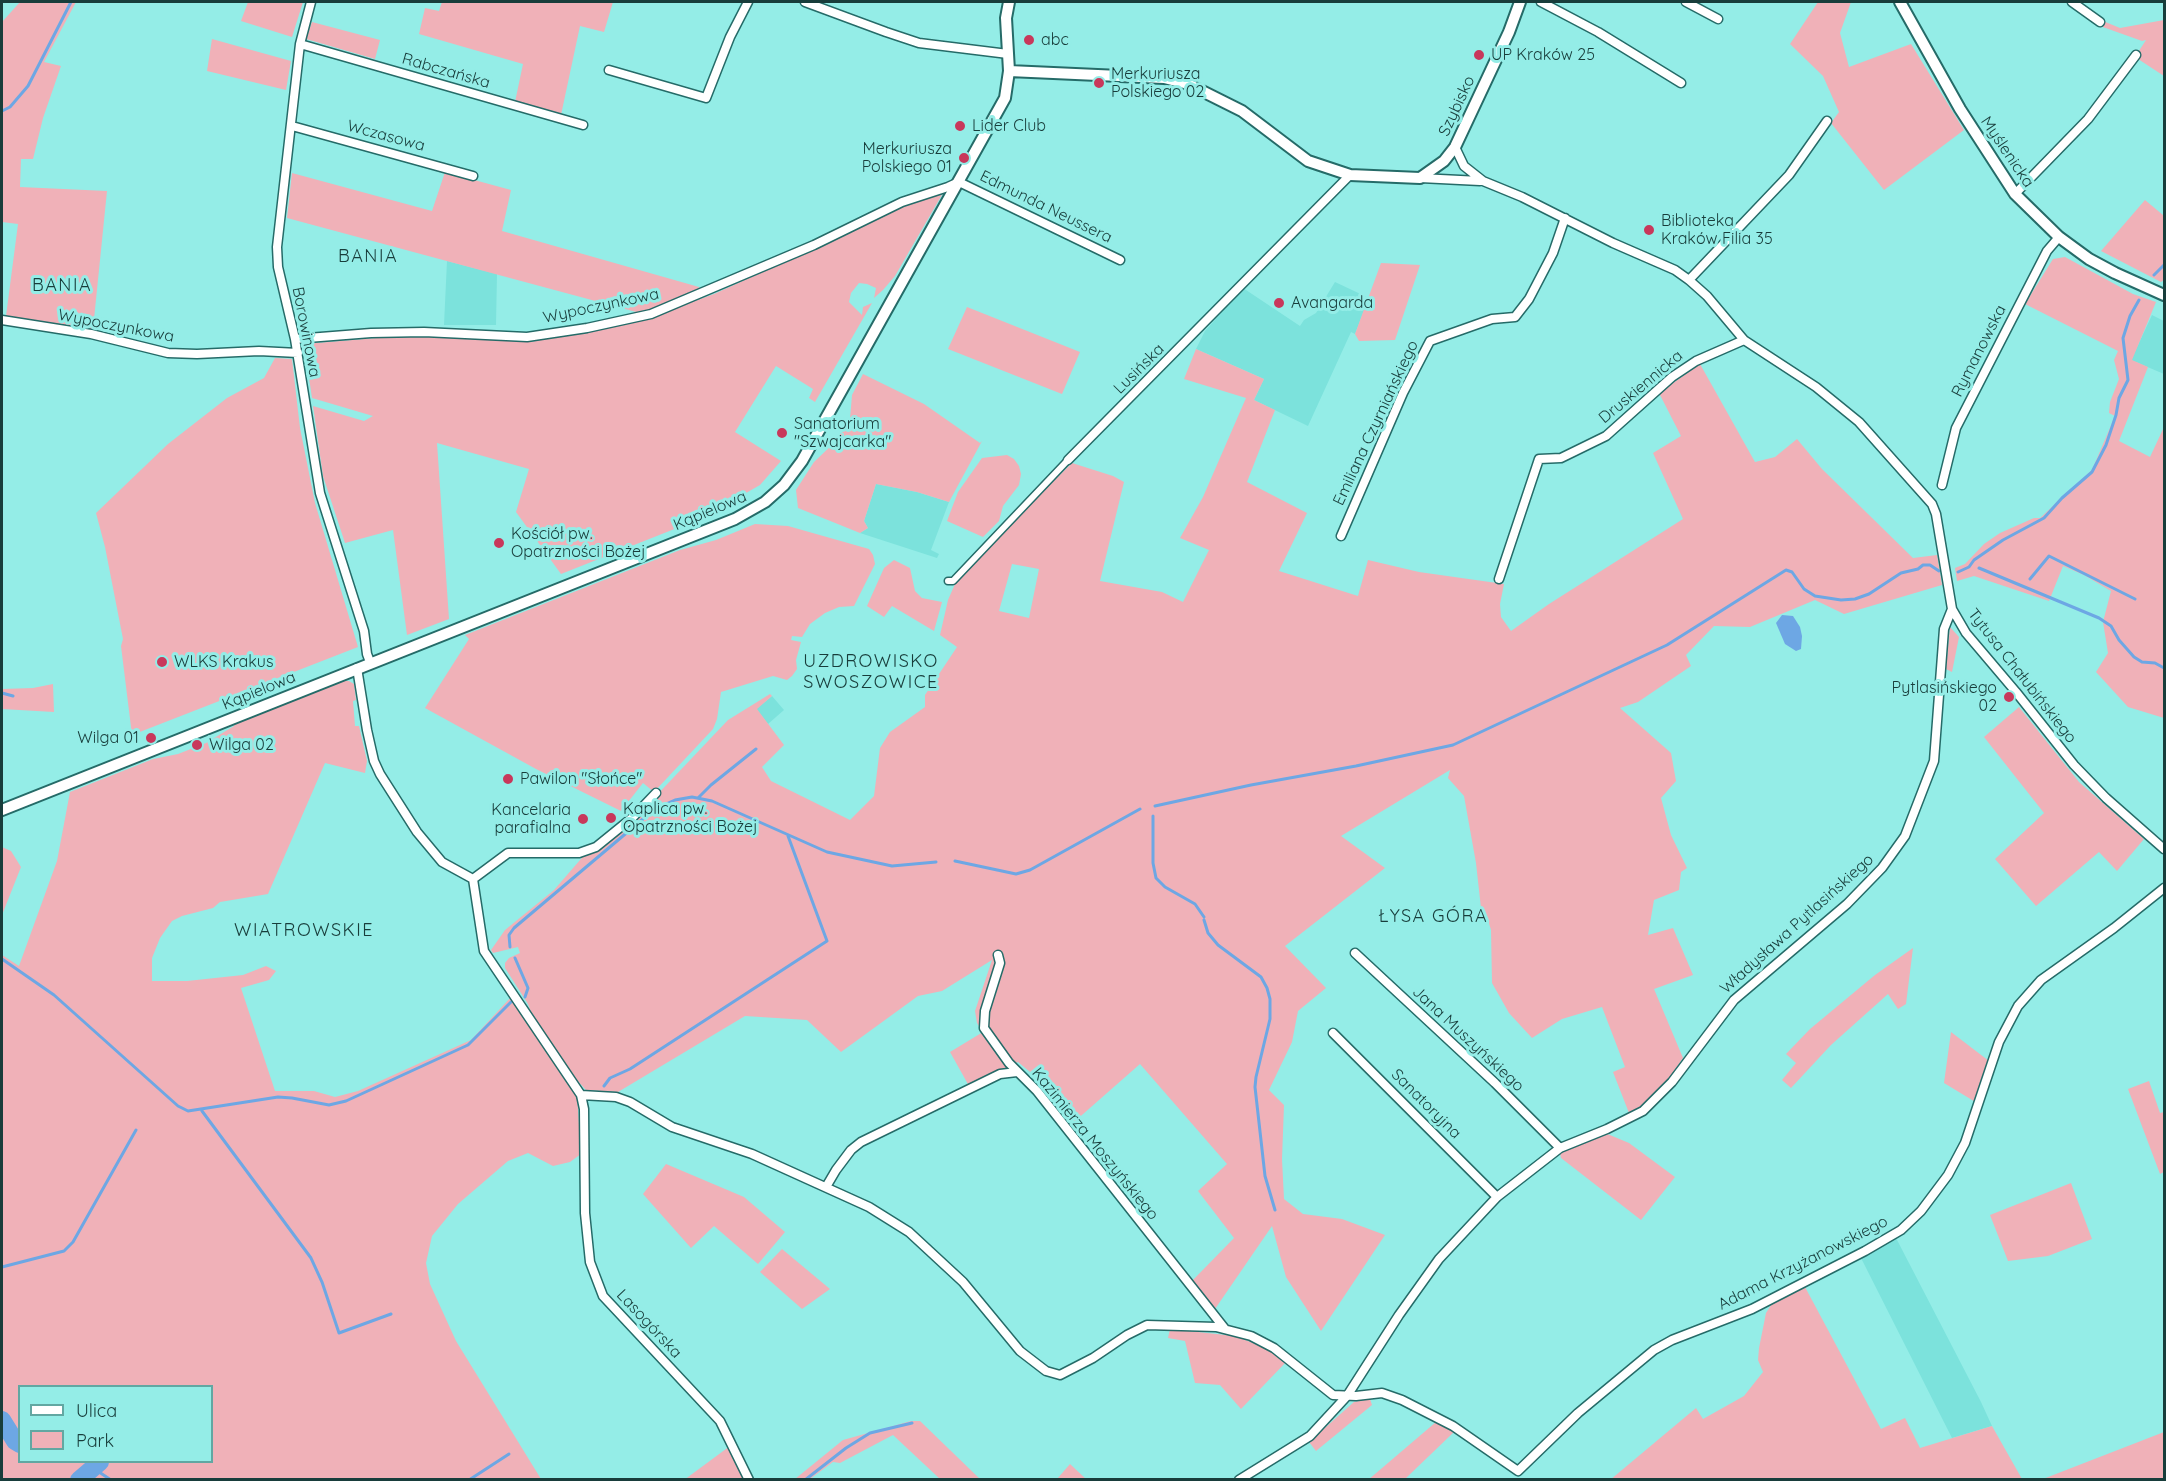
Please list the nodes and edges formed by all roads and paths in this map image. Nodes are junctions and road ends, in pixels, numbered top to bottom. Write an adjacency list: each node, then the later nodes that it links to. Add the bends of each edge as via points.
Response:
1 (311, 2): 12 (street, Borowinowa)
2 (748, 2): 15 (street, via 706,98)
3 (805, 2): 13 (street, via 919,43)
4 (1009, 2): 13 (street, Kąpielowa)
5 (1520, 2): 21 (street, Szybisko)
6 (1541, 2): 17 (street)
7 (1686, 2): 10 (street)
8 (1900, 2): 27 (street, Myślenicka, via 1960,110)
9 (2072, 2): 11 (street)
10 (1718, 19)
11 (2100, 22)
12 (300, 44): 19 (street, Rabczańska); 20 (street, Borowinowa)
13 (1008, 54): 16 (street, Kąpielowa)
14 (2136, 55): 27 (street, via 2088,119)
15 (609, 70)
16 (1009, 71): 22 (street, Tytusa Chałubińskiego, via 1164,78 1188,84 1242,111 1308,161); 26 (street, Kąpielowa, via 1005,98)
17 (1681, 83)
18 (1827, 121): 31 (street, via 1789,175)
19 (583, 125)
20 (291, 126): 23 (street, Wczasowa); 34 (street, Borowinowa, via 277,256)
21 (1455, 147): 24 (street, Szybisko, via 1444,161); 25 (street, Tytusa Chałubińskiego, via 1464,166)
22 (1350, 175): 24 (street, Tytusa Chałubińskiego); 37 (street, Lusińska)
23 (473, 176)
24 (1420, 178): 25 (street, Tytusa Chałubińskiego)
25 (1483, 181): 28 (street, Tytusa Chałubińskiego)
26 (959, 182): 30 (street, Edmunda Neussera); 34 (street, Wypoczynkowa, via 902,202 814,245 651,314 527,337 424,332); 43 (street, Kąpielowa, via 802,461 765,502 735,519)
27 (2015, 194): 29 (street, Myślenicka)
28 (1565, 218): 31 (street, Tytusa Chałubińskiego); 39 (street, Emiliana Czyrniańskiego, via 1553,253 1515,318 1492,319 1430,341)
29 (2059, 237): 32 (street, Myślenicka, via 2089,259); 38 (street, Rymanowska, via 2047,251 1956,428)
30 (1120, 260)
31 (1689, 280): 35 (street, Tytusa Chałubińskiego)
32 (2164, 295)
33 (2, 320): 36 (street, Wypoczynkowa, via 91,334 168,353)
34 (295, 339): 36 (street, Borowinowa)
35 (1744, 340): 40 (street, Druskiennicka, via 1696,361 1672,377 1606,436 1561,458 1539,459); 42 (street, Tytusa Chałubińskiego, via 1816,387 1859,422 1932,504)
36 (298, 353): 43 (street, Borowinowa, via 320,493 364,631)
37 (1068, 460): 41 (street, Lusińska, via 953,581)
38 (1942, 485)
39 (1341, 536)
40 (1499, 579)
41 (948, 581)
42 (1952, 609): 47 (street, Tytusa Chałubińskiego, via 1966,633 2074,765); 55 (street, Władysława Pytlasińskiego, via 1944,628 1934,761 1905,836 1882,868 1734,1000 1672,1082 1643,1111)
43 (370, 662): 44 (street, Kąpielowa)
44 (357, 668): 46 (street, Kąpielowa); 48 (street, via 367,730 380,774 417,832 442,862)
45 (656, 793): 48 (street, via 596,847 579,853 508,853)
46 (2, 810)
47 (2164, 849)
48 (473, 879): 54 (street, via 484,951)
49 (2164, 888): 59 (street, Adama Krzyżanowskiego, via 2041,980 2018,1006 1999,1042 1965,1143 1948,1175 1921,1211 1900,1230 1752,1309 1654,1350 1578,1413 1518,1471 1453,1426 1402,1400 1383,1393)
50 (1355, 953): 55 (street, Jana Muszyńskiego, via 1488,1076)
51 (998, 955): 53 (street, via 1000,963 985,1011 984,1028)
52 (1334, 1033): 57 (street, Sanatoryjna)
53 (1017, 1072): 56 (street, Kazimierza Moszyńskiego, via 1000,1074 861,1142); 58 (street, Kazimierza Moszyńskiego, via 1037,1091)
54 (581, 1095): 56 (street, via 630,1101 672,1127 752,1154); 60 (street, Lasogórska, via 587,1237 590,1262 603,1296 720,1421)
55 (1560, 1149): 57 (street, Władysława Pytlasińskiego)
56 (826, 1187): 58 (street, via 909,1232 963,1282 1020,1351 1046,1371 1060,1375 1147,1325)
57 (1497, 1197): 59 (street, Władysława Pytlasińskiego, via 1439,1259)
58 (1225, 1329): 59 (street, via 1274,1348 1333,1395)
59 (1347, 1396): 61 (street, Władysława Pytlasińskiego, via 1310,1436)
60 (748, 1479)
61 (1239, 1479)

